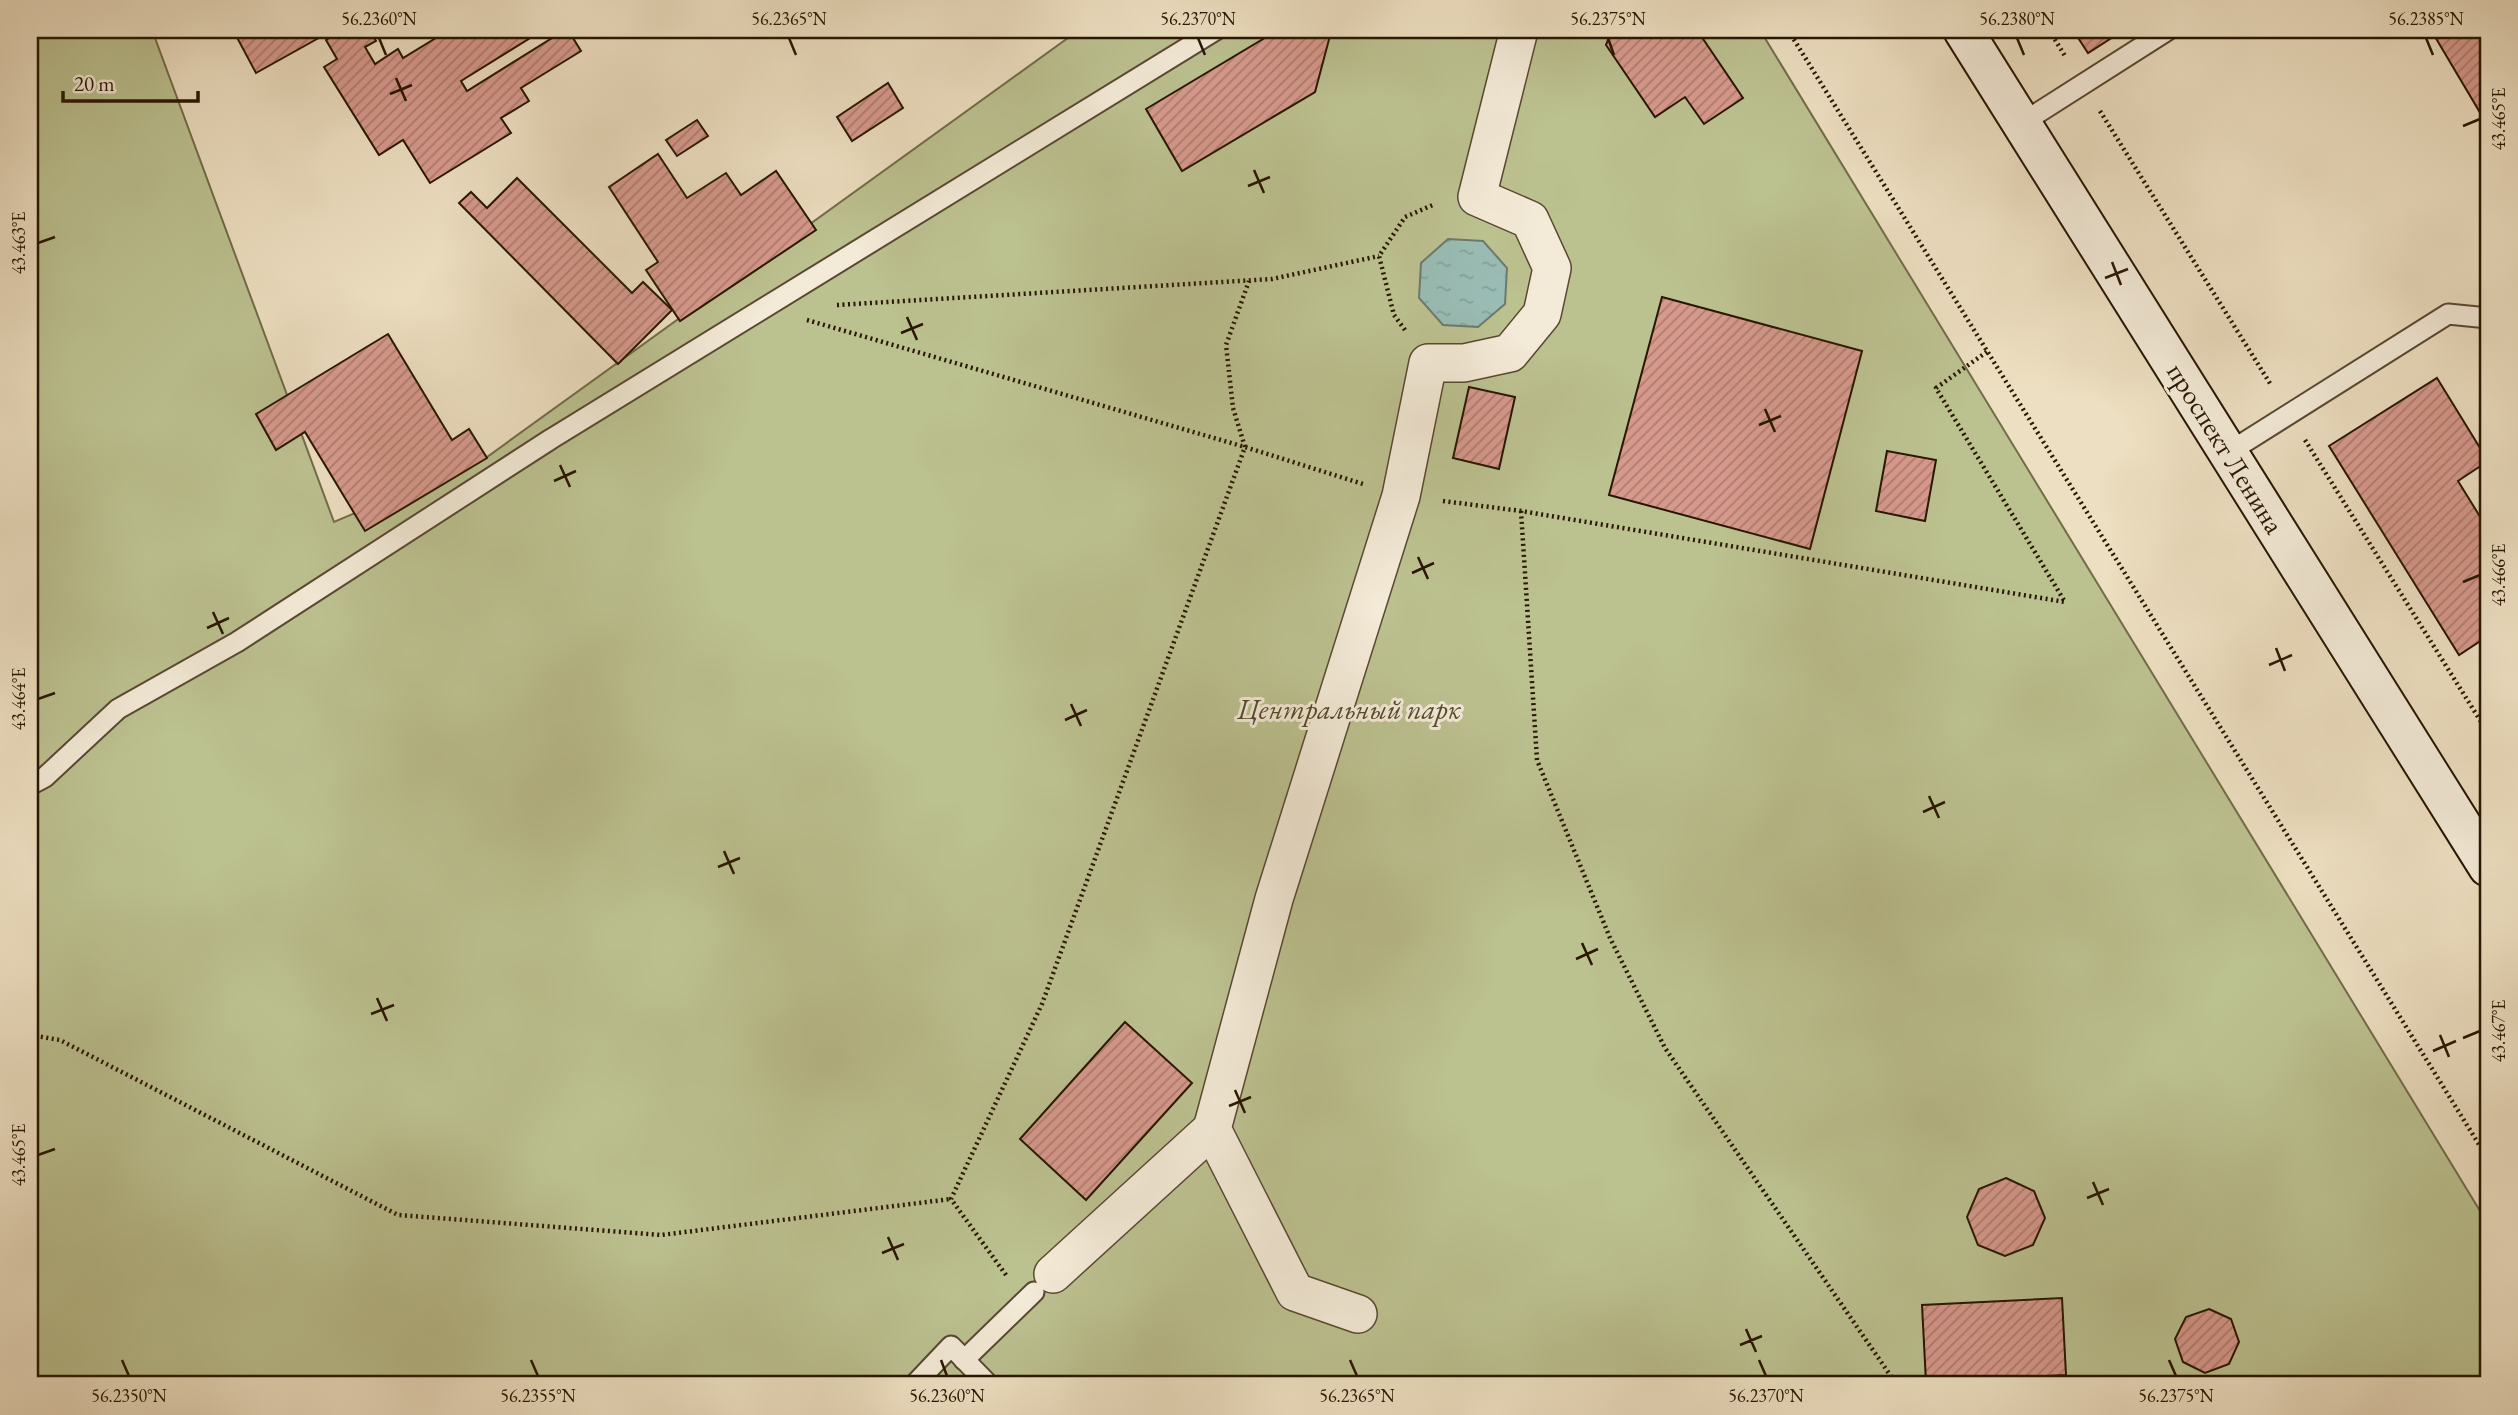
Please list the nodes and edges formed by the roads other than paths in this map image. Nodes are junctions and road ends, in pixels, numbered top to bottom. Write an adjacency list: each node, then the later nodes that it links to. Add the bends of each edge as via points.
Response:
1 (1216, 30): 8 (lane, via 551,439 237,642 118,709 45,777)
2 (1519, 30): 10 (street, via 1477,197 1530,220 1552,268 1542,314 1510,353 1464,363 1429,363 1402,496 1274,899)
3 (1963, 30): 5 (main road, проспект Ленина)
4 (2168, 30): 5 (lane)
5 (2022, 123): 7 (main road, проспект Ленина)
6 (2488, 318): 7 (lane, via 2448,314)
7 (2229, 452): 9 (main road, проспект Ленина)
8 (30, 785)
9 (2488, 867)
10 (1212, 1129): 11 (street); 12 (street, via 1295,1292)
11 (1037, 1289): 13 (lane)
12 (1358, 1314)
13 (964, 1360): 14 (lane, via 951,1346); 15 (lane)
14 (914, 1385)
15 (989, 1385)

